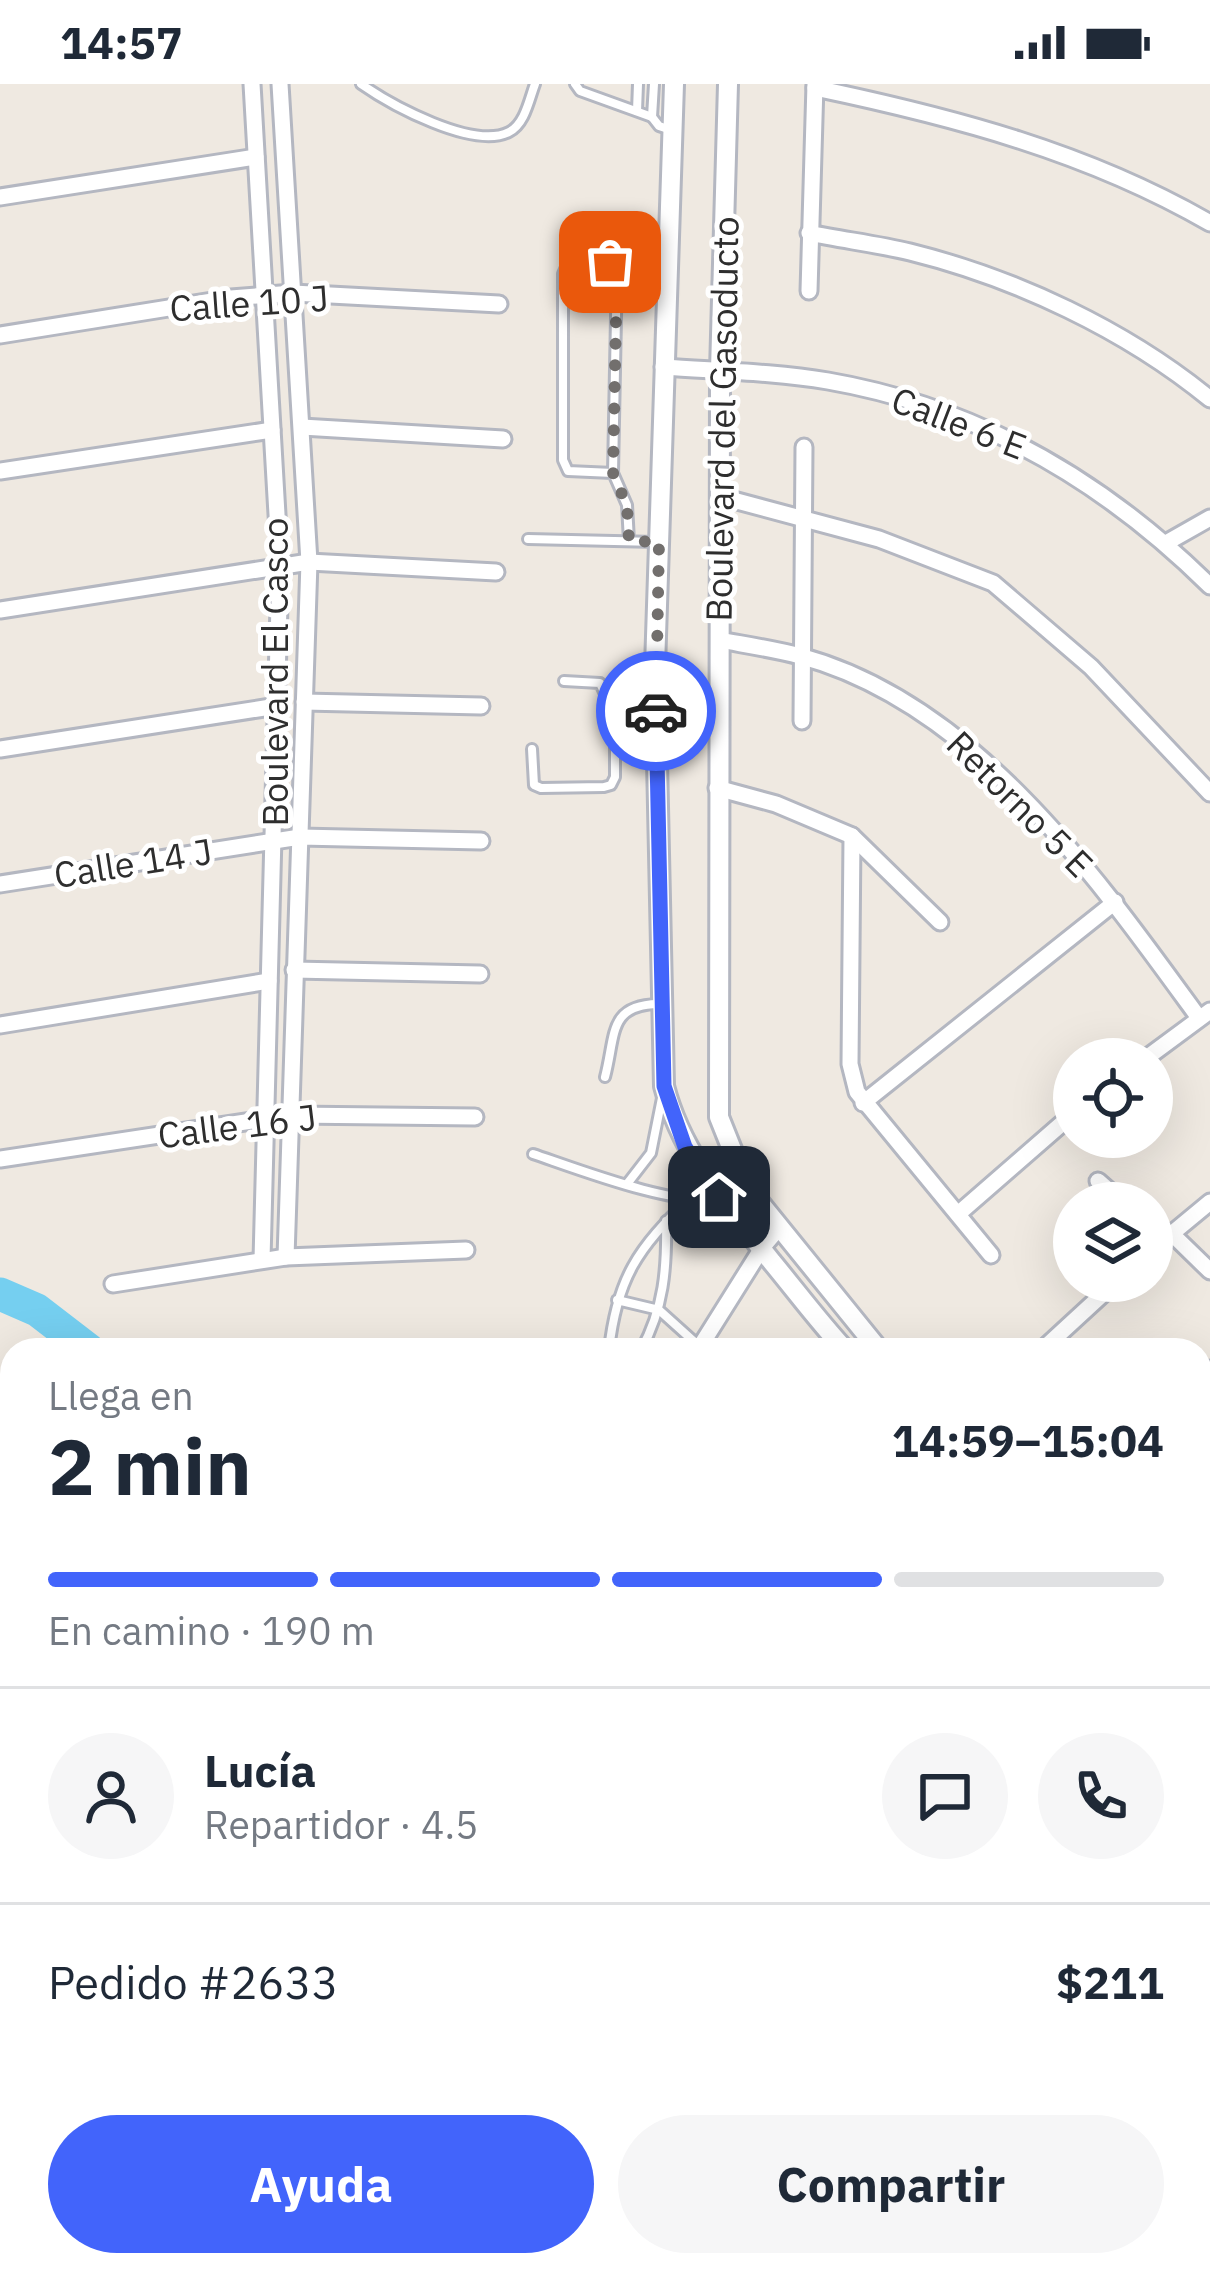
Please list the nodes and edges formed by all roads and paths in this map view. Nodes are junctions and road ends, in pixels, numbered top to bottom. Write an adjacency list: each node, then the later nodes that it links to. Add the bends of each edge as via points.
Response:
1 (252, 84): 14 (street, Boulevard El Casco)
2 (280, 84): 19 (street, Boulevard El Casco)
3 (362, 84): 4 (lane, via 396,110 476,135 506,135 520,124)
4 (535, 84)
5 (574, 84): 11 (lane)
6 (638, 84): 11 (lane)
7 (654, 84): 12 (lane)
8 (674, 84): 13 (street, Boulevard del Gasoducto)
9 (728, 84): 24 (street, Boulevard del Gasoducto)
10 (815, 86): 16 (street, via 1022,140); 17 (street)
11 (637, 111): 12 (lane)
12 (652, 117): 13 (lane)
13 (672, 131): 23 (street, Boulevard del Gasoducto)
14 (256, 157): 15 (street); 20 (street, Boulevard El Casco)
15 (0, 197)
16 (1210, 224)
17 (809, 233): 18 (street); 25 (street, via 910,252 1036,296)
18 (809, 291)
19 (293, 293): 20 (street, Calle 10 J); 21 (street, Calle 10 J); 26 (street, Boulevard El Casco)
20 (265, 295): 22 (street, Calle 10 J); 27 (street, Boulevard El Casco)
21 (499, 304)
22 (0, 335)
23 (663, 367): 24 (street, Calle 6 E); 37 (street, Boulevard del Gasoducto)
24 (720, 371): 32 (street, Boulevard del Gasoducto); 38 (street, Calle 6 E, via 825,380 945,411 1059,464)
25 (1210, 399)
26 (302, 428): 28 (street); 39 (street, Boulevard El Casco)
27 (272, 430): 30 (street); 40 (street, Boulevard El Casco)
28 (503, 439)
29 (804, 447): 33 (street)
30 (0, 471)
31 (613, 473): 31 (lane, via 617,265 568,263 562,460 568,471); 36 (lane, via 627,506)
32 (722, 497): 33 (street); 44 (street, Boulevard del Gasoducto)
33 (803, 517): 45 (street); 56 (street, via 994,583 1091,667)
34 (1210, 518): 38 (street)
35 (528, 539): 36 (lane)
36 (629, 541): 37 (lane)
37 (659, 542): 51 (street, Boulevard del Gasoducto)
38 (1166, 543): 42 (street, Calle 6 E)
39 (317, 563): 40 (street); 41 (street); 47 (street, Boulevard El Casco)
40 (280, 566): 43 (street); 48 (street, Boulevard El Casco)
41 (496, 572)
42 (1210, 586)
43 (0, 610)
44 (719, 640): 45 (street, Retorno 5 E); 55 (street, Boulevard del Gasoducto)
45 (802, 656): 52 (street); 62 (street, Retorno 5 E, via 912,706 958,738)
46 (564, 681): 50 (lane, via 600,683)
47 (304, 703): 49 (street); 58 (street, Boulevard El Casco)
48 (277, 706): 53 (street); 59 (street, Boulevard El Casco)
49 (481, 706)
50 (615, 716): 51 (lane); 54 (lane, via 611,785 541,788 531,777)
51 (656, 716): 67 (street, Boulevard del Gasoducto)
52 (802, 721)
53 (0, 748)
54 (532, 749)
55 (717, 788): 57 (street); 80 (street, Boulevard del Gasoducto, via 716,1076 718,1117)
56 (1210, 793)
57 (852, 836): 63 (street); 73 (street, via 850,1064)
58 (301, 837): 59 (street, Calle 14 J); 60 (street, Calle 14 J); 64 (street, Boulevard El Casco)
59 (274, 841): 61 (street, Calle 14 J); 66 (street, Boulevard El Casco)
60 (481, 841)
61 (0, 884)
62 (1115, 902): 68 (street, Retorno 5 E); 73 (street)
63 (940, 922)
64 (294, 970): 65 (street); 74 (street, Boulevard El Casco)
65 (480, 974)
66 (269, 980): 69 (street); 76 (street, Boulevard El Casco)
67 (660, 1004): 71 (lane, via 621,1013); 72 (street, Boulevard del Gasoducto)
68 (1205, 1014): 70 (street)
69 (0, 1025)
70 (1173, 1038)
71 (604, 1077)
72 (664, 1086): 81 (lane, via 651,1153); 82 (street, Boulevard del Gasoducto, via 685,1147)
73 (862, 1103): 85 (street)
74 (292, 1114): 75 (street, Calle 16 J); 76 (street, Calle 16 J); 93 (street, Boulevard El Casco)
75 (475, 1117)
76 (268, 1118): 79 (street, Calle 16 J); 94 (street, Boulevard El Casco)
77 (1053, 1131): 85 (street)
78 (532, 1154): 81 (lane)
79 (0, 1160)
80 (734, 1160): 82 (lane); 87 (street, Boulevard del Gasoducto)
81 (627, 1184): 83 (lane)
82 (719, 1197): 83 (lane); 89 (street, Boulevard del Gasoducto)
83 (689, 1199): 86 (lane)
84 (1210, 1202): 88 (street)
85 (958, 1214): 92 (street)
86 (665, 1221): 97 (lane, via 634,1258); 99 (lane)
87 (779, 1228): 89 (street); 105 (street, Boulevard del Gasoducto)
88 (1173, 1230)
89 (762, 1248): 103 (street); 104 (street, Boulevard del Gasoducto)
90 (1173, 1249): 95 (street)
91 (466, 1250): 93 (street)
92 (991, 1255)
93 (286, 1257): 94 (street)
94 (262, 1260): 96 (street)
95 (1210, 1271)
96 (113, 1284)
97 (617, 1300): 99 (lane); 100 (lane)
98 (1094, 1302): 106 (street)
99 (658, 1310): 101 (lane); 102 (lane)
100 (611, 1338)
101 (646, 1338)
102 (688, 1338)
103 (705, 1338)
104 (831, 1338)
105 (869, 1338)
106 (1055, 1338)

